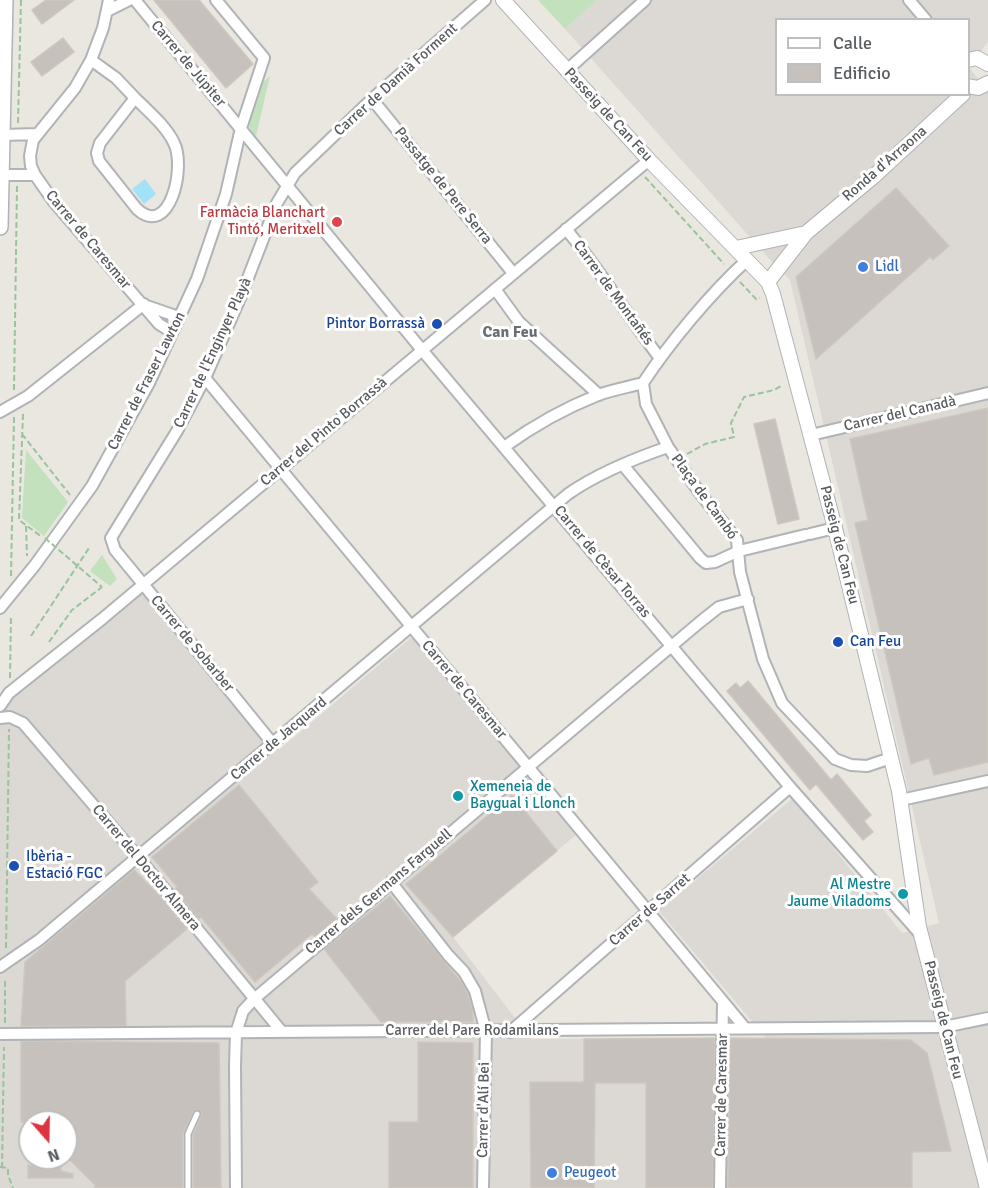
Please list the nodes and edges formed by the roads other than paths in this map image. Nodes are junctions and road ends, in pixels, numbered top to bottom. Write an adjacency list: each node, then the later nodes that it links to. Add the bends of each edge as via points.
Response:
1 (5, 0): 20 (main road)
2 (129, 0): 9 (street)
3 (135, 0): 21 (street, Carrer de Júpiter)
4 (216, 0): 21 (street, Carrer de Fraser Lawton, via 264,58)
5 (485, 0): 19 (street, Carrer de Damià Forment)
6 (503, 0): 14 (street, Passeig de Can Feu)
7 (645, 0): 14 (street)
8 (909, 0): 10 (street)
9 (108, 6): 11 (street)
10 (924, 18)
11 (91, 60): 18 (street); 22 (street, via 75,88)
12 (970, 60): 13 (street)
13 (987, 62)
14 (566, 71): 24 (street, Passeig de Can Feu)
15 (988, 82): 16 (street, Ronda d'Arraona)
16 (970, 89)
17 (960, 96): 31 (street, Ronda d'Arraona)
18 (135, 98): 18 (street, via 100,143 97,153 99,161 137,209 153,216 168,206 178,180 178,155 165,130)
19 (372, 99): 25 (street, Carrer de Damià Forment); 34 (street, Passatge de Pere Serra)
20 (1, 118): 23 (main road)
21 (241, 128): 28 (street); 38 (street, Carrer de Fraser Lawton, via 226,194)
22 (37, 134): 23 (street); 27 (street, via 30,156)
23 (2, 135): 26 (main road)
24 (649, 160): 30 (street, Carrer del Pinto Borrassà); 32 (street, Passeig de Can Feu)
25 (308, 161): 28 (street, Carrer de l'Enginyer Playà)
26 (0, 174): 27 (street); 29 (main road)
27 (35, 175): 37 (street, Carrer de Caresmar)
28 (286, 185): 39 (street, Carrer de Cèsar Torras); 41 (street, Carrer de l'Enginyer Playà)
29 (0, 227)
30 (566, 229): 34 (street, Carrer del Pinto Borrassà); 40 (street, Carrer de Montañés)
31 (806, 233): 32 (street, Ronda d'Arraona); 35 (street, Ronda d'Arraona)
32 (736, 248): 33 (street, Passeig de Can Feu)
33 (747, 260): 35 (street, Passeig de Can Feu); 40 (street)
34 (513, 273): 36 (street, Carrer del Pinto Borrassà)
35 (768, 282): 46 (street, Passeig de Can Feu)
36 (495, 289): 39 (street, Carrer del Pinto Borrassà); 44 (street, via 519,322)
37 (144, 304): 38 (street, Carrer de Caresmar, via 159,324); 45 (street, via 23,399)
38 (174, 329): 57 (street, Carrer de Fraser Lawton, via 128,425 92,486)
39 (422, 350): 47 (street, Carrer de Cèsar Torras); 50 (street, Carrer del Pinto Borrassà)
40 (659, 357): 42 (street)
41 (205, 378): 50 (street, Carrer de Caresmar); 53 (street, Carrer de l'Enginyer Playà)
42 (643, 383): 44 (street); 48 (street, Plaça de Cambó, via 646,404)
43 (988, 393): 46 (street, Carrer del Canadà)
44 (599, 395): 47 (street, via 556,414)
45 (0, 412)
46 (811, 435): 52 (street, Passeig de Can Feu)
47 (504, 447): 51 (street, Carrer de Cèsar Torras)
48 (668, 447): 49 (street, Carrer de Jacquard); 54 (street, Plaça de Cambó, via 737,540)
49 (622, 465): 51 (street, Carrer de Jacquard, via 580,485); 54 (street, via 706,563)
50 (280, 469): 55 (street, Carrer del Pinto Borrassà); 58 (street, Carrer de Caresmar)
51 (555, 506): 58 (street, Carrer de Jacquard); 59 (street, Carrer de Cèsar Torras)
52 (835, 528): 54 (street, Plaça de Cambó); 63 (street, Passeig de Can Feu)
53 (111, 542): 55 (street, Carrer de Sobarber)
54 (739, 551): 56 (street)
55 (143, 584): 60 (street, Carrer del Pinto Borrassà, via 9,693); 62 (street, Carrer de Sobarber)
56 (748, 599): 59 (street, Carrer dels Germans Farguell, via 719,608); 63 (street, via 763,659 782,703 835,759 867,766)
57 (0, 608)
58 (412, 627): 62 (street, Carrer de Jacquard); 64 (street, Carrer de Caresmar)
59 (672, 645): 64 (street, Carrer dels Germans Farguell); 66 (street, Carrer de Cèsar Torras)
60 (0, 706)
61 (0, 718): 68 (street, Carrer del Doctor Almera, via 10,717 23,723)
62 (273, 744): 68 (street, Carrer de Jacquard)
63 (891, 758): 67 (street, Passeig de Can Feu)
64 (527, 766): 69 (street, Carrer dels Germans Farguell); 70 (street, Carrer de Caresmar)
65 (988, 781): 67 (street)
66 (790, 787): 70 (street, Carrer de Sarret); 71 (street, Carrer de Cèsar Torras)
67 (901, 800): 71 (street, Passeig de Can Feu)
68 (138, 857): 72 (street, Carrer de Jacquard, via 39,940); 73 (street, Carrer del Doctor Almera)
69 (391, 882): 73 (street, Carrer dels Germans Farguell); 80 (street, Carrer d'Alí Bei, via 464,972 475,991)
70 (648, 912): 74 (street, Carrer de Caresmar); 81 (street, Carrer de Sarret)
71 (921, 935): 76 (street, Passeig de Can Feu)
72 (0, 967)
73 (254, 999): 79 (street, Carrer del Doctor Almera); 82 (street, Carrer dels Germans Farguell, via 243,1011)
74 (723, 1002): 77 (street, Carrer de Caresmar); 78 (street, Carrer de Caresmar)
75 (988, 1018): 76 (street, Carrer del Pare Rodamilans)
76 (944, 1027): 77 (street, Carrer del Pare Rodamilans); 89 (street, Passeig de Can Feu)
77 (745, 1028): 78 (street, Carrer del Pare Rodamilans)
78 (723, 1029): 81 (street, Carrer del Pare Rodamilans); 88 (street, Carrer de Caresmar)
79 (282, 1032): 80 (street, Carrer del Pare Rodamilans); 82 (street, Carrer del Pare Rodamilans)
80 (486, 1032): 81 (street, Carrer del Pare Rodamilans); 87 (street, Carrer d'Alí Bei)
81 (510, 1032)
82 (237, 1033): 83 (street, Carrer del Pare Rodamilans); 86 (street)
83 (0, 1034)
84 (197, 1114): 85 (lane, via 188,1134)
85 (188, 1188)
86 (236, 1188)
87 (483, 1188)
88 (720, 1188)
89 (987, 1188)

